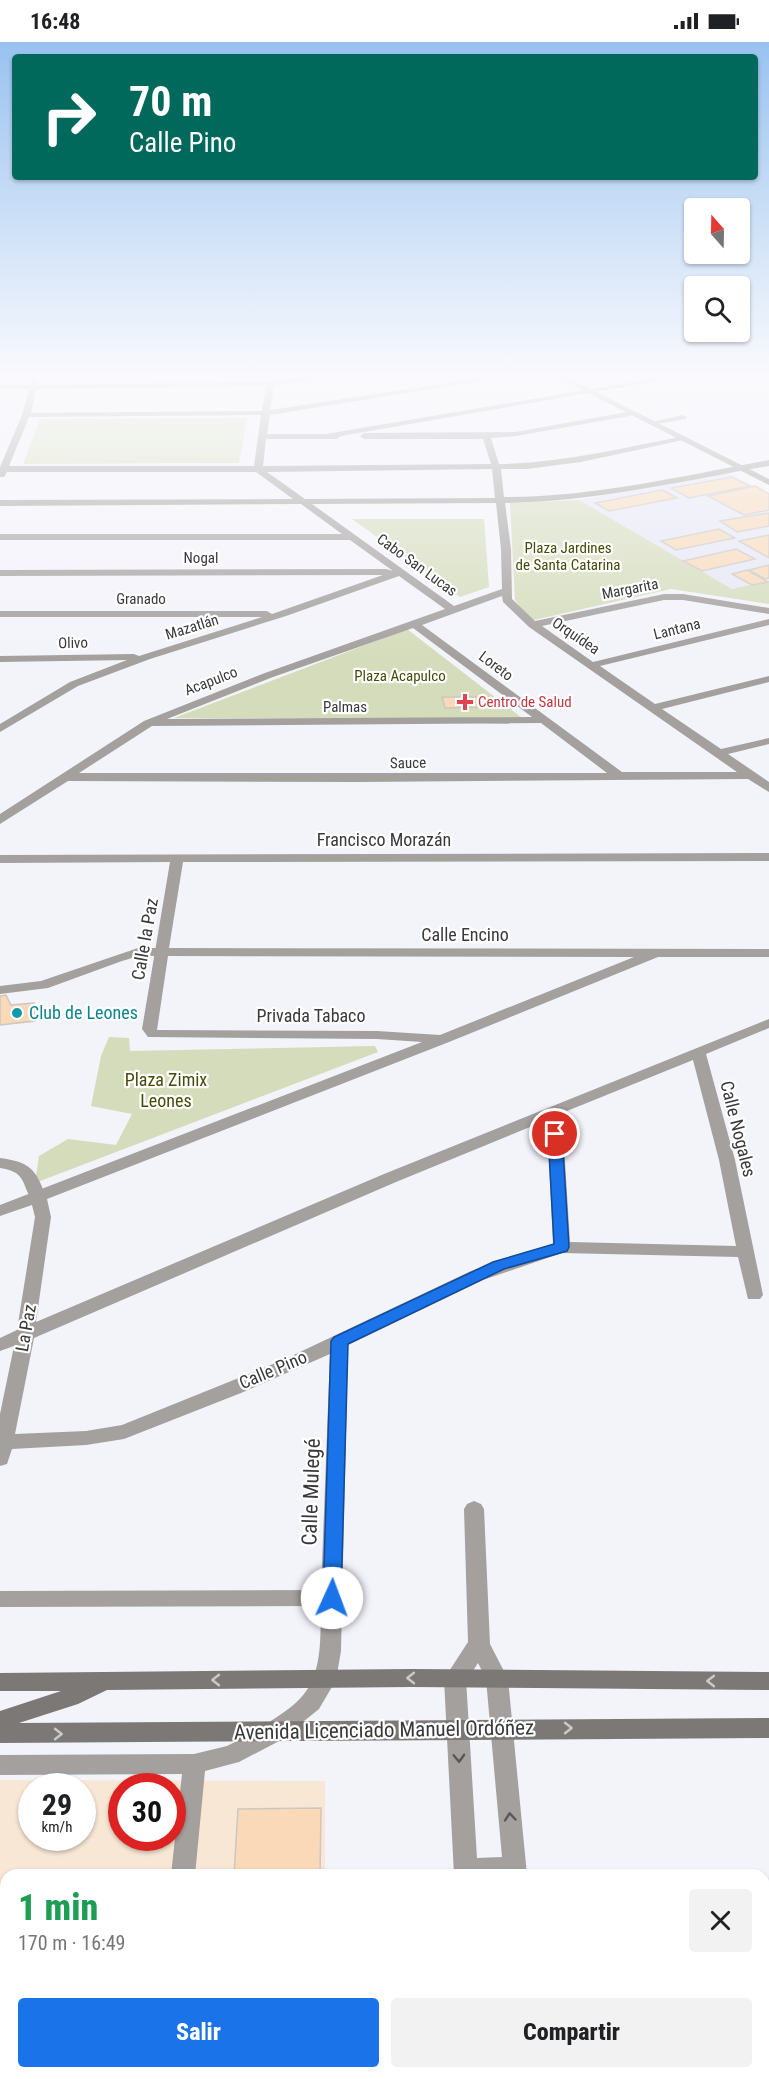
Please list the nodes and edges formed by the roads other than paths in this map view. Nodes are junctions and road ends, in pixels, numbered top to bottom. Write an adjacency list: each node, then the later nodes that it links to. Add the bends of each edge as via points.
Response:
1 (5, 469): 6 (street)
2 (258, 469): 8 (street, Cabo San Lucas)
3 (496, 469): 9 (street, Orquídea)
4 (730, 469): 9 (street, via 581,496)
5 (745, 469): 7 (street)
6 (0, 478)
7 (769, 482)
8 (303, 501): 9 (street); 10 (street); 12 (street, Cabo San Lucas)
9 (500, 501): 15 (street, Orquídea)
10 (0, 503)
11 (0, 537): 12 (street)
12 (352, 537): 13 (street, Cabo San Lucas)
13 (401, 572): 14 (street, Nogal); 16 (street, Cabo San Lucas); 19 (street, Mazatlán)
14 (0, 573)
15 (508, 590): 16 (street, Cabo San Lucas); 22 (street, Orquídea, via 507,600)
16 (453, 610): 21 (street, Acapulco)
17 (769, 611): 22 (street, Margarita, via 664,597)
18 (0, 614): 19 (street, Granado)
19 (282, 614): 23 (street, Mazatlán)
20 (769, 622): 25 (street, Lantana)
21 (413, 623): 28 (street, Loreto); 29 (street, Acapulco)
22 (533, 625): 25 (street, Orquídea)
23 (146, 657): 24 (street, Olivo); 30 (street, Mazatlán, via 74,684)
24 (0, 659)
25 (592, 665): 27 (street, Orquídea)
26 (769, 679): 27 (street)
27 (654, 708): 32 (street, Orquídea)
28 (542, 720): 29 (street, Palmas); 34 (street, Loreto)
29 (148, 723): 35 (street, Acapulco)
30 (0, 729)
31 (769, 741): 32 (street)
32 (720, 753): 33 (street, Orquídea)
33 (751, 775): 34 (street, Sauce); 36 (street, Orquídea)
34 (619, 776): 35 (street, Sauce)
35 (66, 777): 37 (street, Acapulco)
36 (769, 788)
37 (0, 820)
38 (769, 857): 40 (street, Francisco Morazán)
39 (0, 859): 40 (street, Francisco Morazán)
40 (177, 859): 41 (street, Calle la Paz)
41 (161, 952): 42 (street, Calle Encino); 44 (street, Calle Encino, via 138,952 43,985); 46 (street, Calle la Paz, via 149,1029 153,1034)
42 (656, 953): 43 (street, Calle Encino); 47 (street)
43 (769, 953)
44 (0, 990)
45 (769, 1023): 48 (street)
46 (179, 1035): 47 (street, Privada Tabaco)
47 (444, 1039): 51 (street)
48 (698, 1052): 49 (street); 54 (street, Calle Nogales)
49 (554, 1111): 53 (street); 56 (street)
50 (0, 1163): 51 (street, La Paz, via 18,1165 30,1173)
51 (38, 1197): 52 (street); 56 (street, La Paz, via 43,1217)
52 (0, 1211)
53 (562, 1247): 54 (street, Calle Pino); 57 (street, Calle Pino, via 499,1265)
54 (746, 1252): 55 (street, Calle Nogales)
55 (754, 1295)
56 (26, 1333): 58 (street); 59 (street, La Paz)
57 (339, 1341): 59 (street, Calle Pino, via 124,1432); 61 (street, Calle Mulegé)
58 (0, 1346)
59 (2, 1450)
60 (474, 1509): 63 (street)
61 (332, 1598): 62 (street); 66 (street, Calle Mulegé)
62 (0, 1599)
63 (479, 1644): 64 (street); 65 (street)
64 (455, 1679): 65 (main road); 66 (main road, one-way to 66); 71 (street)
65 (497, 1679): 68 (main road, one-way to 65); 73 (street)
66 (325, 1680): 67 (main road, one-way to 67); 74 (street, via 311,1702)
67 (104, 1681): 69 (main road); 70 (main road)
68 (769, 1681)
69 (0, 1682)
70 (0, 1723)
71 (458, 1728): 73 (main road, Avenida Licenciado Manuel Ordóñez); 74 (main road, Avenida Licenciado Manuel Ordóñez); 79 (street, one-way to 79)
72 (769, 1728): 73 (main road, Avenida Licenciado Manuel Ordóñez, one-way to 72)
73 (501, 1729): 80 (street, one-way to 73)
74 (275, 1731): 75 (main road, Avenida Licenciado Manuel Ordóñez, one-way to 74); 76 (street, via 231,1755)
75 (0, 1733)
76 (194, 1764): 77 (street); 78 (street)
77 (0, 1765)
78 (184, 1869)
79 (466, 1869)
80 (514, 1869)

